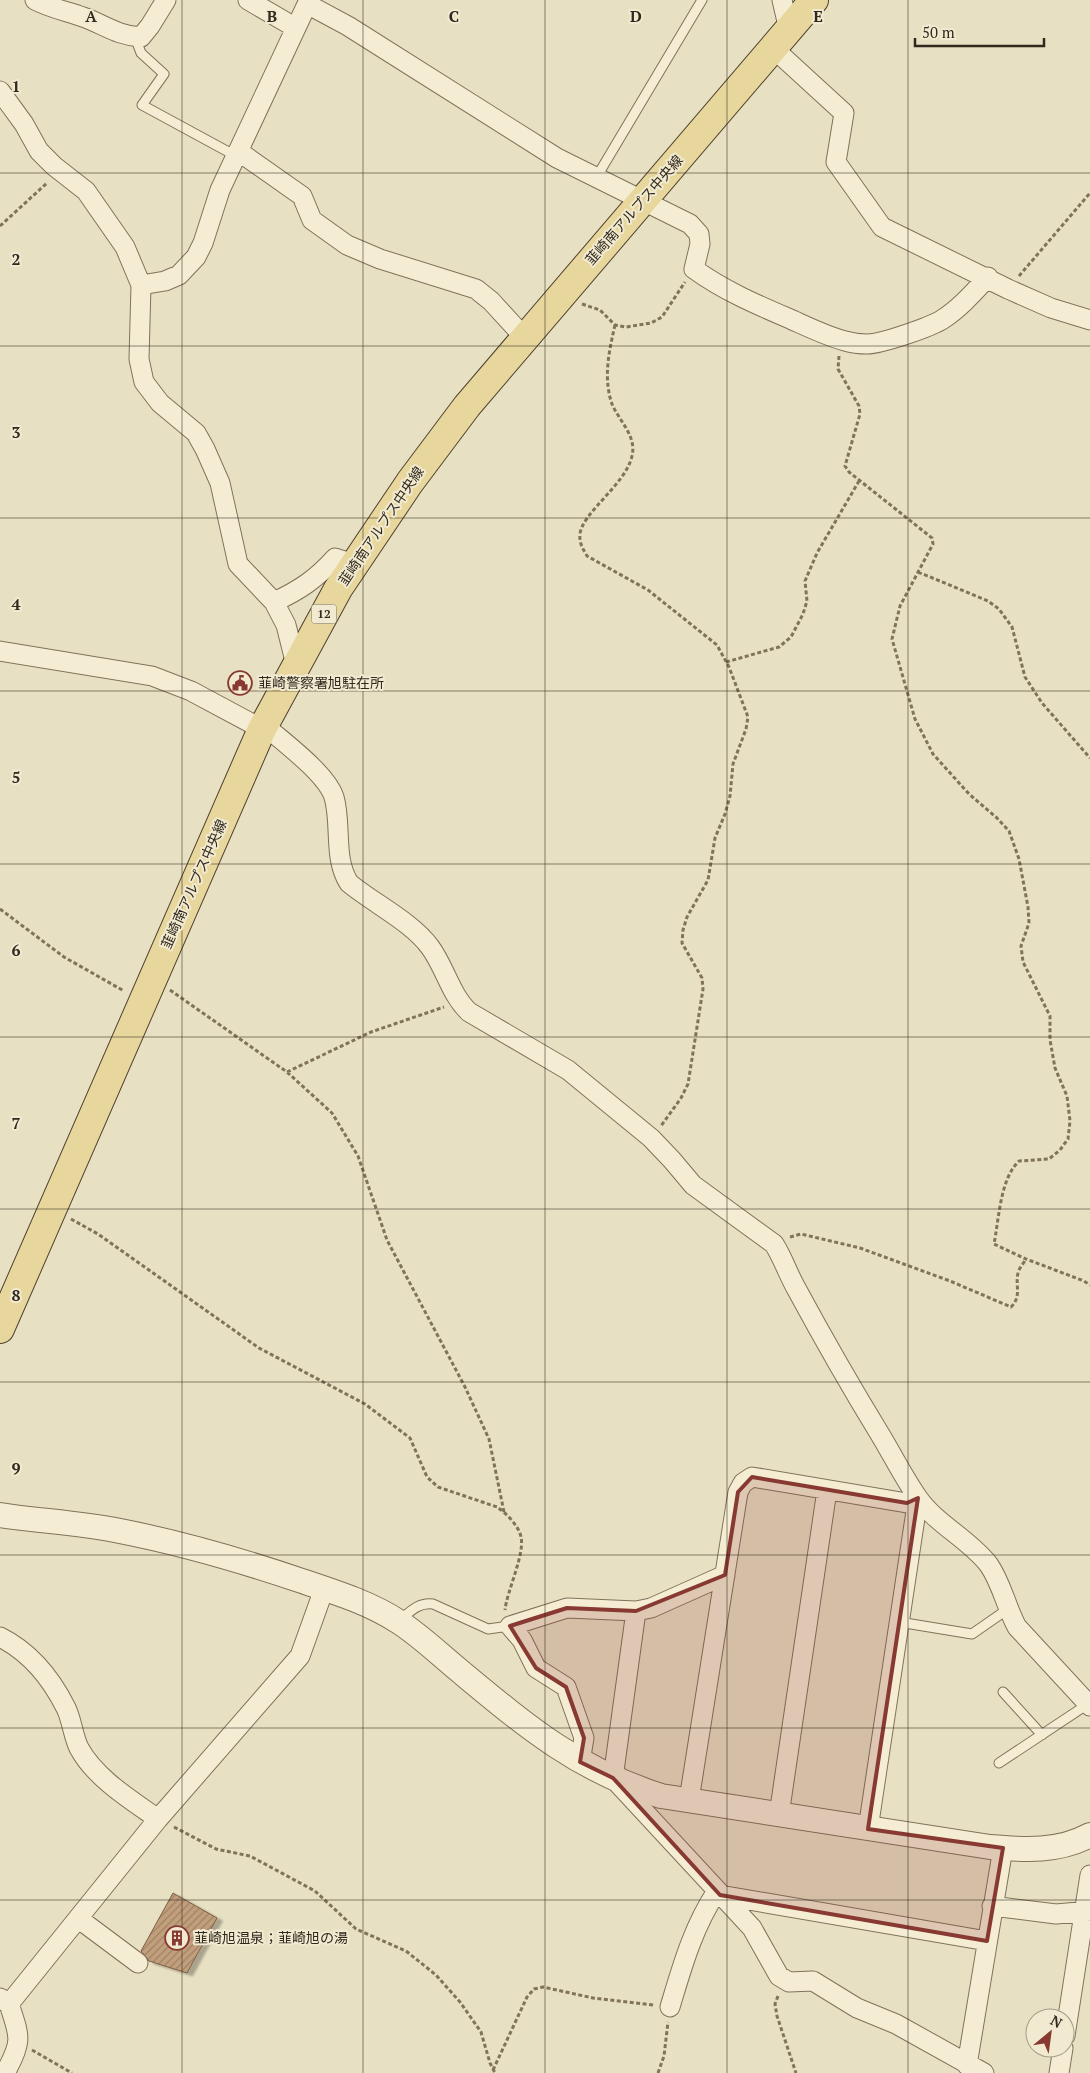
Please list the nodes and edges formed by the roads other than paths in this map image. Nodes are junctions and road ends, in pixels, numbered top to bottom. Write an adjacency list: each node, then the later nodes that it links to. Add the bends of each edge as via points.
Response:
1 (34, 0): 9 (street, via 83,17 116,33)
2 (166, 0): 9 (street, via 141,37)
3 (248, 0): 8 (street)
4 (702, 0): 13 (lane)
5 (782, 0): 10 (street)
6 (814, 0): 10 (main road, 韮崎南アルプス中央線 / 12)
7 (308, 2): 8 (street); 13 (street, via 557,158)
8 (296, 28): 12 (street)
9 (135, 37): 12 (lane, via 141,53 164,74 142,105)
10 (781, 39): 14 (main road, 韮崎南アルプス中央線 / 12); 15 (street, via 844,113 836,162 882,227)
11 (0, 92): 16 (street, via 39,150 86,191 125,247)
12 (237, 153): 16 (street, via 196,257 179,275); 18 (street, via 302,196 312,220 347,245 380,259 476,289)
13 (596, 178): 14 (street)
14 (642, 201): 15 (street, via 690,224 699,234 694,269 716,285 839,338 869,344 926,327 943,320); 18 (main road, 韮崎南アルプス中央線 / 12)
15 (988, 277): 17 (street, via 1051,308)
16 (141, 285): 20 (street, via 139,359 144,382 160,403 196,433 220,483 238,564)
17 (1090, 320)
18 (524, 337): 19 (main road, 韮崎南アルプス中央線 / 12, via 410,482)
19 (354, 564): 20 (street, via 336,558 300,589); 22 (main road, 韮崎南アルプス中央線 / 12)
20 (274, 602): 22 (street, via 286,625)
21 (0, 651): 23 (street, via 152,676 191,691)
22 (296, 665): 23 (main road, 韮崎南アルプス中央線 / 12)
23 (263, 727): 24 (main road, 韮崎南アルプス中央線 / 12); 26 (street, via 303,759 333,796 341,872 348,884 420,935 431,948 459,1002 469,1012 568,1070 651,1138 693,1185 774,1244 839,1366)
24 (0, 1329)
25 (826, 1490): 26 (street, via 906,1503); 28 (street, via 752,1477 743,1483 738,1492); 43 (street)
26 (918, 1498): 30 (street, via 989,1566); 33 (street)
27 (0, 1515): 29 (street, via 119,1530 252,1564)
28 (725, 1575): 31 (street, via 651,1608); 42 (street)
29 (324, 1589): 32 (street, via 372,1607); 44 (street, via 300,1656)
30 (1008, 1609): 33 (lane, via 972,1634); 37 (street, via 1017,1627)
31 (636, 1611): 34 (street, via 567,1608); 41 (street)
32 (399, 1622): 34 (lane, via 414,1608 426,1603 488,1629); 39 (street, via 523,1723)
33 (899, 1622): 45 (street)
34 (510, 1626): 39 (street, via 522,1640 536,1668 566,1688 584,1738)
35 (0, 1637): 44 (street, via 34,1660 52,1684 67,1709 79,1748 97,1770 117,1790)
36 (1004, 1692): 38 (lane)
37 (1089, 1705): 38 (lane)
38 (1042, 1735): 40 (lane)
39 (580, 1762): 41 (street)
40 (999, 1763)
41 (613, 1778): 42 (street, via 661,1796); 49 (street)
42 (689, 1800): 43 (street)
43 (778, 1815): 45 (street)
44 (158, 1819): 52 (street)
45 (868, 1829): 47 (street)
46 (1090, 1835): 47 (street, via 1052,1848)
47 (1003, 1848): 50 (street)
48 (1090, 1876): 51 (street)
49 (718, 1893): 53 (street); 56 (street, via 705,1909 692,1938); 59 (street, via 752,1928 779,1976 790,1982 813,1981 857,2008 896,2024)
50 (992, 1906): 51 (street, via 1056,1914); 53 (street)
51 (1087, 1912): 57 (street)
52 (79, 1919): 54 (street); 55 (street)
53 (987, 1941): 59 (street)
54 (138, 1963)
55 (4, 2001): 60 (street, via 19,2042)
56 (670, 2007)
57 (1070, 2008)
58 (1061, 2058): 62 (street)
59 (967, 2065): 61 (street)
60 (5, 2073)
61 (984, 2073)
62 (1059, 2073)

